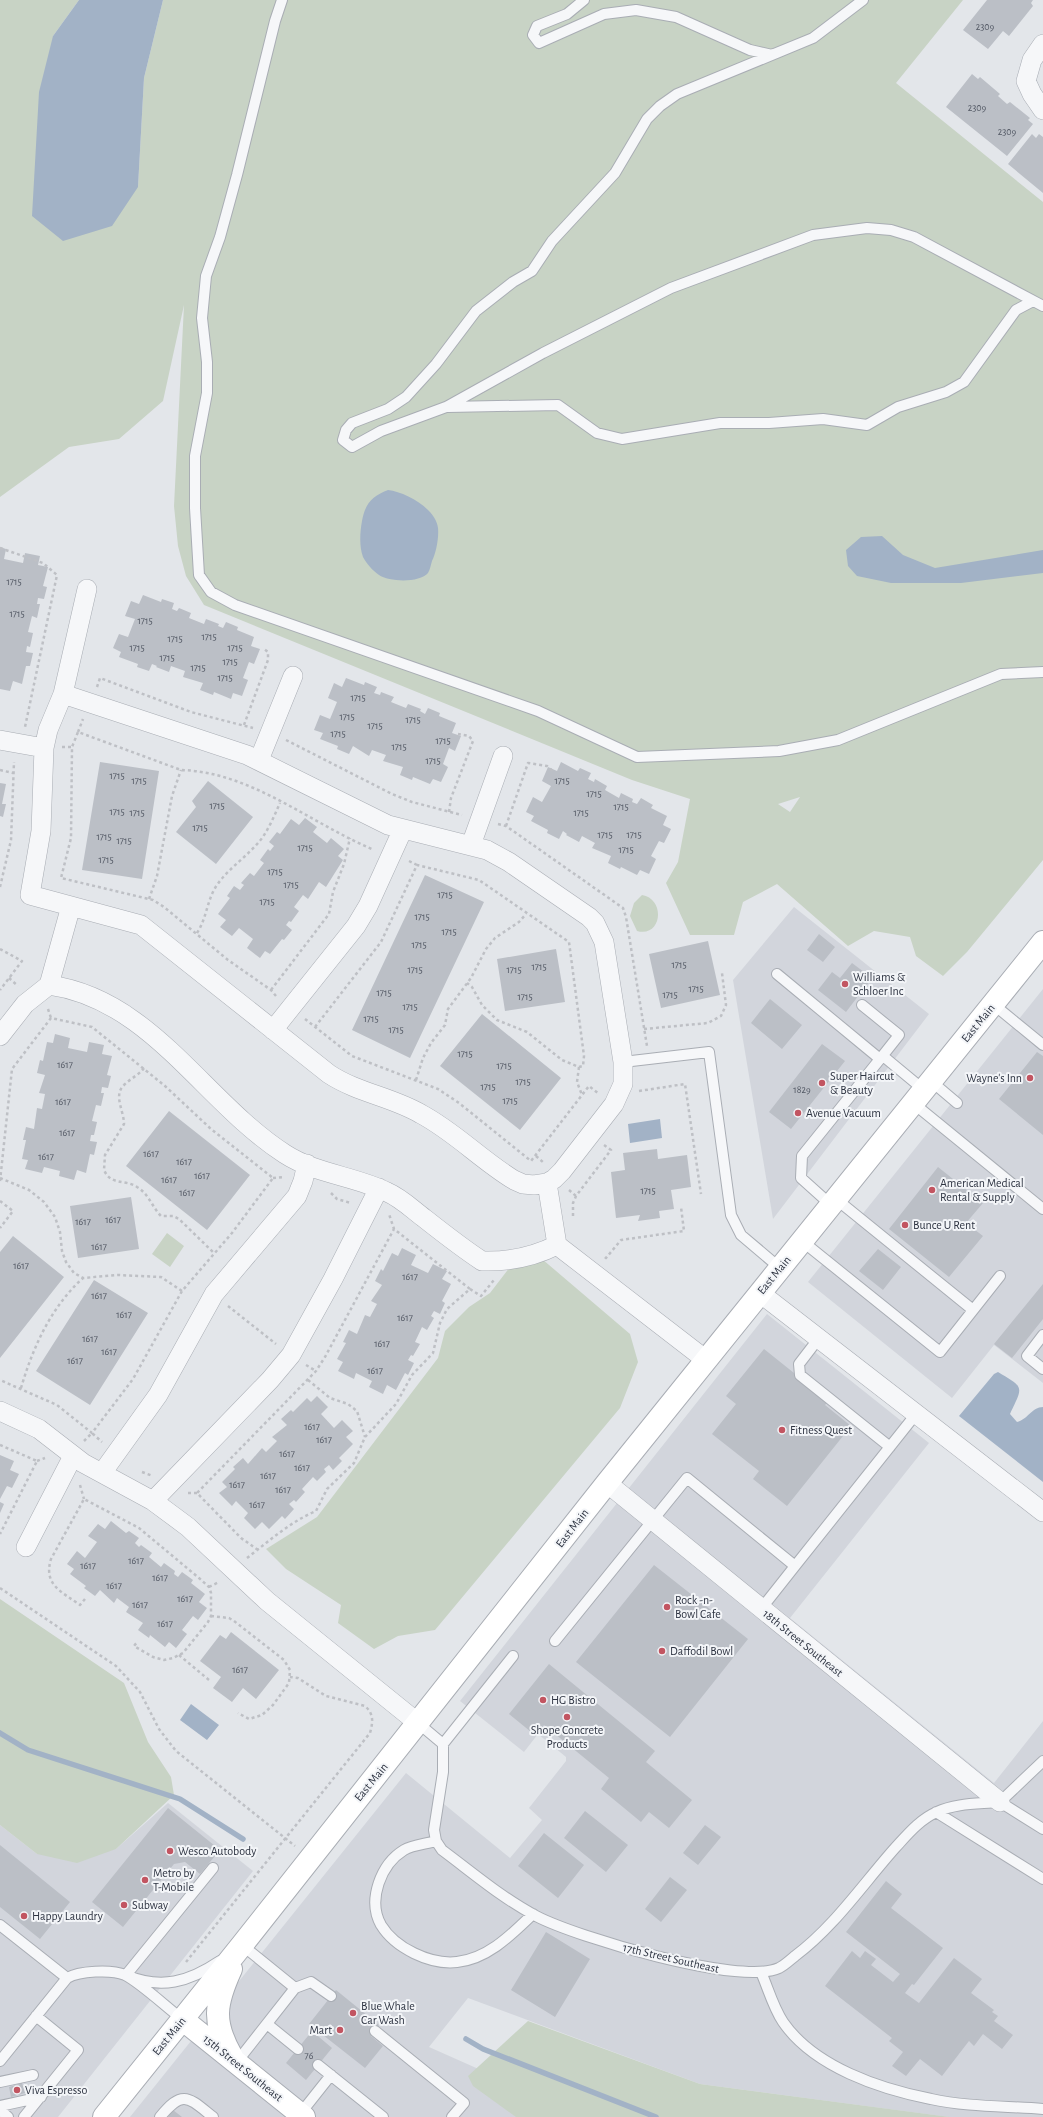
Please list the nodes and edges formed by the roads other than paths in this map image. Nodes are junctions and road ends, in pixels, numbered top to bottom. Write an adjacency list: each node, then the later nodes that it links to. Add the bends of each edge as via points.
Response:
1 (282, 0): 11 (lane, via 232,190 206,276 202,318 207,362 207,394 195,456 195,508 199,575 211,592 235,605 538,711 637,757 779,751 838,740 1001,674)
2 (584, 0): 5 (lane, via 567,14 537,26 533,35 539,43 604,14 636,10 676,18 750,50)
3 (863, 0): 5 (lane, via 813,38)
4 (1043, 44): 6 (street, via 1032,60 1026,81)
5 (772, 55): 9 (lane, via 677,94 660,106 647,119 615,174 552,242 532,271 513,282 476,311 436,364 406,397 388,409 352,423 346,430 343,440 352,447 381,432)
6 (1043, 110)
7 (1033, 301): 8 (lane); 9 (lane, via 914,238 891,230 867,228 813,235 672,288 543,353); 9 (lane, via 1016,310 964,382 946,392 898,407 867,425 823,419 720,423 622,439 597,433 558,405)
8 (1043, 306)
9 (446, 407)
10 (87, 589): 13 (street)
11 (1043, 672)
12 (293, 676): 17 (street)
13 (62, 694): 15 (street); 17 (street)
14 (0, 740): 15 (street)
15 (44, 748): 20 (street, via 41,831 30,895)
16 (503, 756): 19 (street)
17 (259, 760): 18 (street, via 375,819)
18 (403, 829): 19 (street); 26 (street, via 368,906 356,926)
19 (471, 845): 30 (street, via 509,862 579,909 595,923 604,942)
20 (70, 906): 23 (street); 26 (street, via 140,925)
21 (1043, 942): 24 (main road, East Main)
22 (777, 974): 29 (lane)
23 (48, 985): 27 (street, via 25,1004); 33 (street, via 87,995 130,1018 180,1058 198,1080 248,1126 287,1155)
24 (993, 1004): 28 (lane); 31 (main road, East Main)
25 (862, 1005): 29 (lane, via 899,1035)
26 (273, 1030): 34 (street, via 344,1084 420,1113 514,1180 523,1184)
27 (0, 1036)
28 (1043, 1045)
29 (882, 1058): 31 (lane); 36 (lane, via 802,1156 801,1178)
30 (624, 1062): 34 (street, via 620,1094 562,1171); 40 (lane, via 709,1052 731,1215 741,1235)
31 (922, 1092): 32 (lane); 36 (main road, East Main); 37 (lane)
32 (957, 1103)
33 (307, 1164): 35 (street); 52 (street, via 304,1181 297,1196 214,1294 158,1395)
34 (547, 1183): 39 (street)
35 (379, 1188): 39 (street, via 400,1199 482,1261 539,1254); 54 (street, via 291,1355)
36 (834, 1202): 38 (main road, East Main); 43 (lane)
37 (1043, 1209)
38 (802, 1241): 40 (main road, East Main); 43 (lane, via 940,1352)
39 (557, 1245): 46 (street)
40 (780, 1268): 42 (main road, East Main)
41 (1000, 1276): 43 (lane)
42 (760, 1293): 45 (street); 46 (main road, East Main)
43 (973, 1310)
44 (1043, 1335): 47 (lane, via 1026,1356)
45 (819, 1338): 49 (street); 50 (lane, via 799,1364 800,1375)
46 (706, 1360): 53 (main road, East Main)
47 (1043, 1369)
48 (0, 1411): 51 (street, via 39,1430)
49 (916, 1414): 50 (lane); 55 (street)
50 (890, 1447): 58 (lane)
51 (73, 1456): 52 (street); 57 (street)
52 (102, 1473): 54 (street)
53 (607, 1483): 56 (street, 18th Street Southeast); 62 (main road, East Main)
54 (153, 1501): 62 (street, via 188,1527 295,1625)
55 (1043, 1512)
56 (653, 1520): 58 (lane, via 687,1478); 59 (street, 18th Street Southeast); 60 (lane)
57 (26, 1547)
58 (795, 1566): 59 (lane)
59 (761, 1609): 65 (street, 18th Street Southeast)
60 (555, 1641)
61 (513, 1656): 63 (lane)
62 (418, 1722): 63 (lane); 73 (main road, East Main)
63 (442, 1744): 68 (lane, via 442,1777 434,1830)
64 (1043, 1761): 65 (lane)
65 (1000, 1802): 66 (lane, 17th Street Southeast, via 961,1805); 67 (lane)
66 (936, 1812): 70 (lane); 74 (lane, 17th Street Southeast, via 913,1828 809,1946 779,1968)
67 (1043, 1830)
68 (436, 1841): 71 (lane, 17th Street Southeast, via 442,1850); 71 (lane, via 404,1850 388,1863 379,1880 376,1911 381,1924 392,1938 415,1954 440,1962 458,1962 479,1956 504,1940)
69 (213, 1868): 75 (lane)
70 (1043, 1879)
71 (533, 1914): 74 (lane, 17th Street Southeast, via 572,1932 633,1950 729,1971)
72 (0, 1925): 76 (lane)
73 (242, 1945): 75 (lane, via 200,1974 181,1981 159,1984 142,1982); 77 (lane); 80 (main road, East Main); 85 (main road, via 221,1991 217,2012 222,2035)
74 (761, 1972): 92 (lane, via 783,2021 799,2040 827,2063 862,2079 931,2099)
75 (126, 1976): 76 (lane, via 111,1972 91,1972 78,1973); 80 (lane)
76 (67, 1978): 79 (lane)
77 (296, 1988): 78 (lane, via 311,1982); 81 (lane)
78 (331, 1996)
79 (36, 2016): 84 (lane); 90 (lane, via 78,2050)
80 (182, 2019): 85 (main road, 15th Street Southeast); 97 (main road, East Main)
81 (267, 2024): 83 (lane); 85 (lane)
82 (375, 2031): 101 (lane, via 464,2102)
83 (298, 2049)
84 (0, 2061)
85 (236, 2063): 94 (main road, 15th Street Southeast)
86 (318, 2065): 88 (lane)
87 (33, 2075): 89 (lane)
88 (331, 2075): 94 (lane); 100 (lane)
89 (0, 2082)
90 (41, 2097): 91 (lane); 96 (lane)
91 (0, 2106)
92 (1043, 2109)
93 (0, 2110): 95 (lane)
94 (302, 2115)
95 (8, 2117)
96 (24, 2117)
97 (104, 2117)
98 (160, 2117): 99 (lane, via 180,2098 190,2100)
99 (213, 2117)
100 (383, 2117)
101 (452, 2117)

